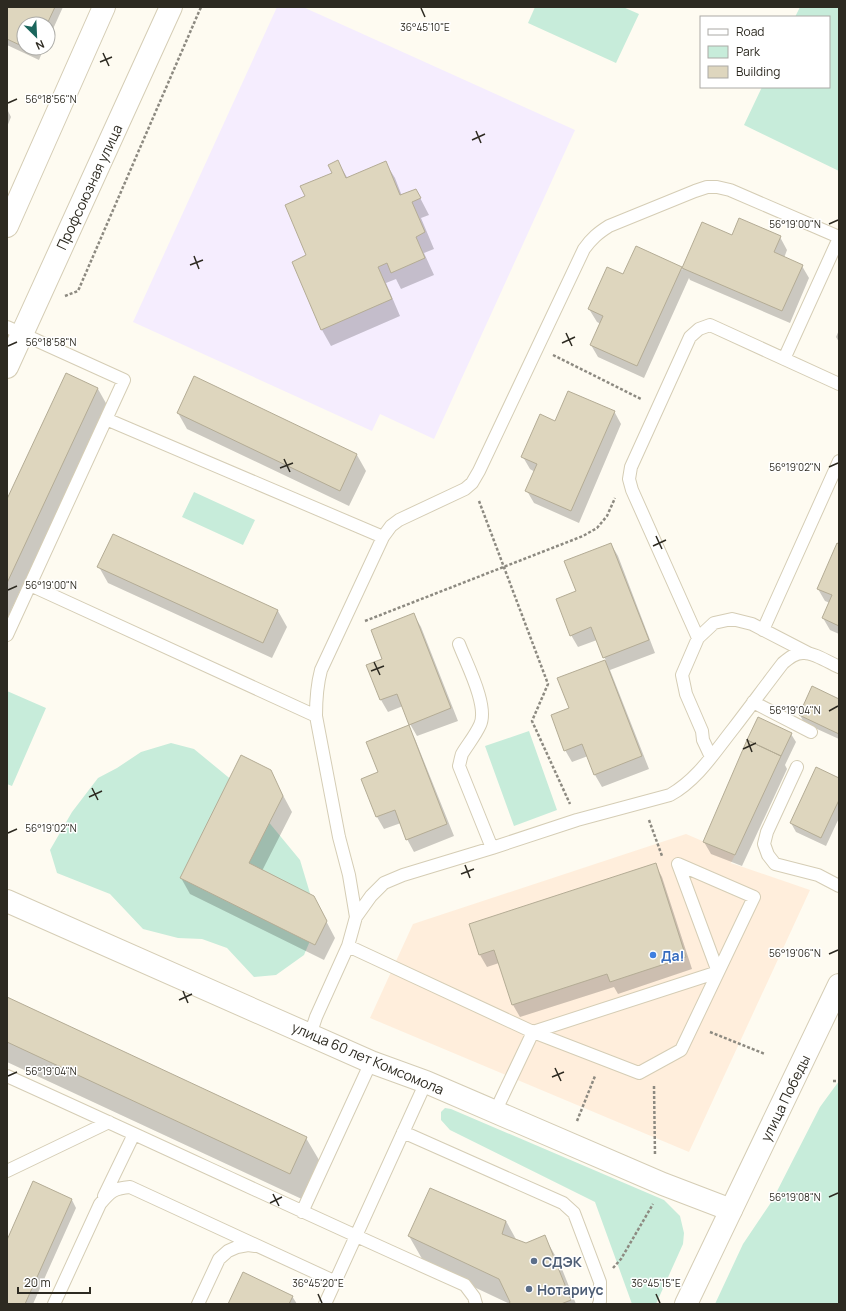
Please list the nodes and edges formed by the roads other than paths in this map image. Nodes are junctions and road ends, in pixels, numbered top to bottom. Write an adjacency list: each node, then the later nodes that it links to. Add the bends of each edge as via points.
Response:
1 (104, 7): 3 (street)
2 (171, 7): 5 (street, Профсоюзная улица)
3 (7, 226)
4 (839, 237): 6 (lane); 12 (lane, via 730,190 707,187 609,226 591,238 584,248 472,483 465,489 399,520)
5 (15, 330): 7 (street, Профсоюзная улица); 9 (lane, via 124,380)
6 (784, 359): 8 (lane); 16 (lane, via 710,325 699,329 690,337 631,468 629,479 632,490)
7 (7, 367)
8 (839, 384)
9 (106, 419): 12 (lane); 13 (lane)
10 (839, 461): 11 (lane)
11 (834, 484): 14 (lane)
12 (383, 537): 21 (lane, via 321,670)
13 (30, 585): 15 (lane); 21 (lane)
14 (763, 630): 16 (lane, via 732,619 714,623); 18 (lane)
15 (7, 635)
16 (698, 638): 23 (lane, via 682,675 686,694)
17 (459, 644): 25 (lane, via 481,700 483,712 481,724 462,754 459,766)
18 (813, 655): 19 (lane); 20 (lane, via 804,653 792,656 783,663)
19 (839, 667)
20 (753, 702): 22 (lane); 23 (lane)
21 (316, 716): 28 (lane)
22 (810, 732)
23 (711, 757): 25 (lane, via 691,780 670,795 576,820)
24 (797, 767): 26 (lane, via 764,844 775,864 818,875)
25 (492, 848): 28 (lane, via 384,883)
26 (839, 886)
27 (7, 901): 33 (street, улица 60 лет Комсомола)
28 (356, 917): 29 (lane)
29 (348, 946): 32 (lane); 33 (lane)
30 (718, 972): 30 (lane, via 678,864 754,897); 32 (lane); 32 (lane, via 681,1050 639,1073)
31 (839, 985): 43 (street, улица Победы)
32 (533, 1032): 37 (lane)
33 (310, 1034): 34 (street, улица 60 лет Комсомола)
34 (370, 1062): 36 (street, улица 60 лет Комсомола); 44 (lane)
35 (7, 1076): 38 (lane)
36 (426, 1082): 37 (street, улица 60 лет Комсомола); 39 (lane)
37 (495, 1112): 43 (street, улица 60 лет Комсомола)
38 (109, 1122): 40 (lane); 41 (lane)
39 (403, 1132): 45 (lane); 52 (lane, via 563,1203 574,1213 600,1282)
40 (134, 1134): 42 (lane); 44 (lane)
41 (7, 1171)
42 (100, 1204): 46 (lane, via 110,1192 120,1187 130,1187); 48 (lane)
43 (730, 1210): 53 (street, улица Победы)
44 (302, 1212): 45 (lane)
45 (356, 1237): 47 (lane); 51 (lane, via 465,1285)
46 (260, 1247): 47 (lane); 49 (lane, via 237,1247 219,1259)
47 (336, 1282): 50 (lane)
48 (54, 1304)
49 (198, 1304)
50 (326, 1304)
51 (476, 1304)
52 (599, 1304)
53 (686, 1304)

